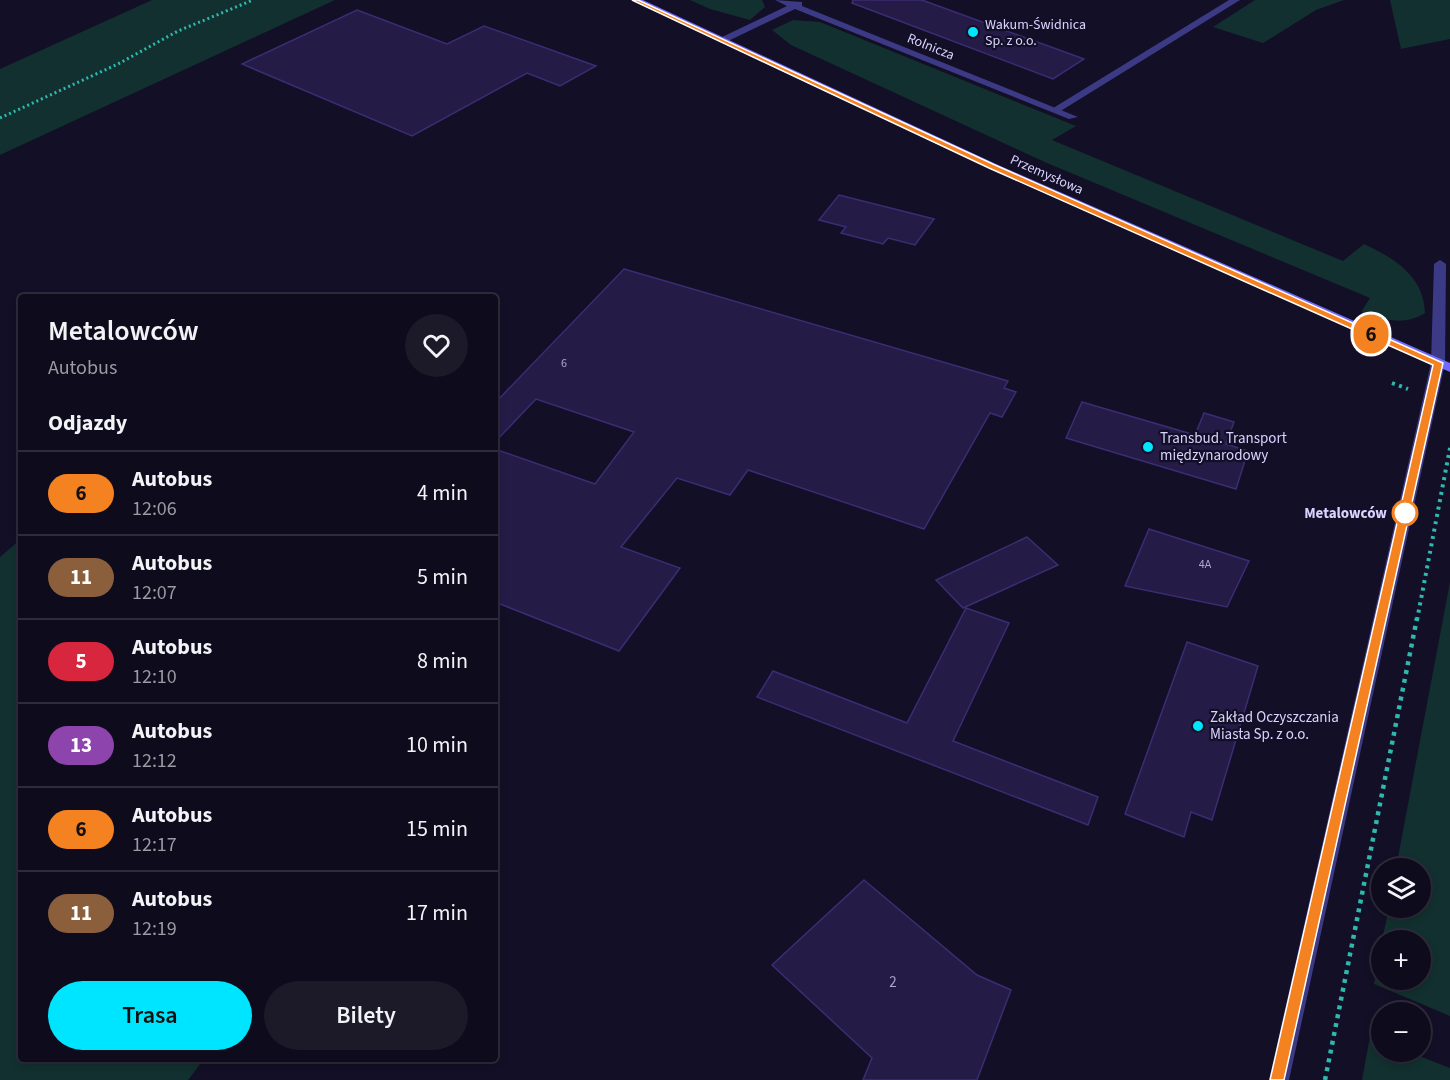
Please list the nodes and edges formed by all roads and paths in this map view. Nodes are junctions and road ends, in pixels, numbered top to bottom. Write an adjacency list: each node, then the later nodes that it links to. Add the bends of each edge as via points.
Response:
1 (253, 0): 10 (path, via 178,31 118,64)
2 (636, 0): 7 (main road, Przemysłowa)
3 (780, 0): 6 (street, Rolnicza)
4 (807, 0): 6 (street)
5 (1234, 0): 8 (street)
6 (794, 6): 7 (street); 8 (street, Rolnicza)
7 (723, 40): 12 (main road, Przemysłowa, via 992,166)
8 (1055, 110): 9 (street, Rolnicza)
9 (1073, 117)
10 (0, 118)
11 (1440, 264): 12 (street)
12 (1444, 366): 14 (street)
13 (1450, 448): 15 (path)
14 (1279, 1080)
15 (1325, 1080)

